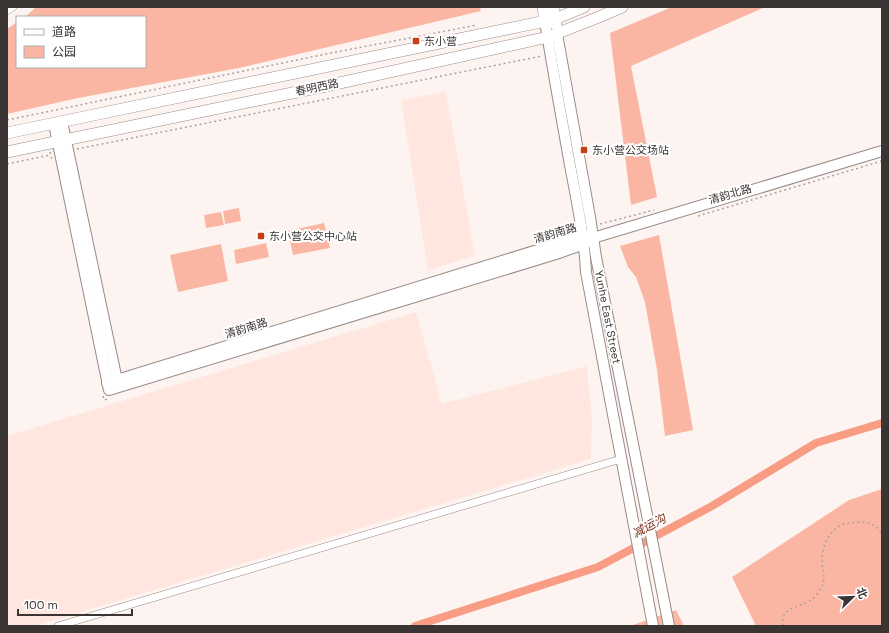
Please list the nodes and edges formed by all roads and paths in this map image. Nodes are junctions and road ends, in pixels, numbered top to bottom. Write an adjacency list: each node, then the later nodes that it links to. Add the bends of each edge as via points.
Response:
1 (13, 7): 6 (street)
2 (542, 7): 7 (main road, Yunhe East Street)
3 (553, 7): 7 (main road, Yunhe East Street)
4 (584, 7): 7 (main road, 春明西路)
5 (622, 7): 9 (main road, 春明西路)
6 (7, 12)
7 (550, 20): 9 (main road, Yunhe East Street); 12 (main road, 春明西路)
8 (480, 24): 11 (path)
9 (552, 35): 10 (main road, Yunhe East Street); 14 (main road, 春明西路, via 326,86); 22 (main road, Yunhe East Street)
10 (550, 55): 17 (path, 春明西路); 23 (main road, Yunhe East Street)
11 (7, 120)
12 (58, 123): 13 (main road, 春明西路); 14 (main road, 清韵南路)
13 (7, 133)
14 (57, 142): 16 (main road, 春明西路); 17 (main road, 清韵南路); 17 (path)
15 (882, 151): 22 (main road, 清韵北路)
16 (7, 152)
17 (60, 153): 18 (path); 20 (path, 春明西路); 23 (main road, 清韵南路, via 114,383 556,254)
18 (52, 160)
19 (882, 161): 21 (path, 清韵北路)
20 (7, 164)
21 (691, 218)
22 (593, 238): 23 (main road, 清韵南路); 30 (main road, Yunhe East Street)
23 (583, 240): 26 (main road, Yunhe East Street, via 586,272)
24 (102, 394): 25 (path, via 104,400)
25 (110, 398)
26 (621, 459): 28 (street); 29 (main road, Yunhe East Street)
27 (882, 532): 31 (path, via 873,525 857,522 846,523 834,529 824,549 822,561 825,574 820,590 811,600 786,611)
28 (58, 626)
29 (653, 626)
30 (669, 626)
31 (782, 626)

